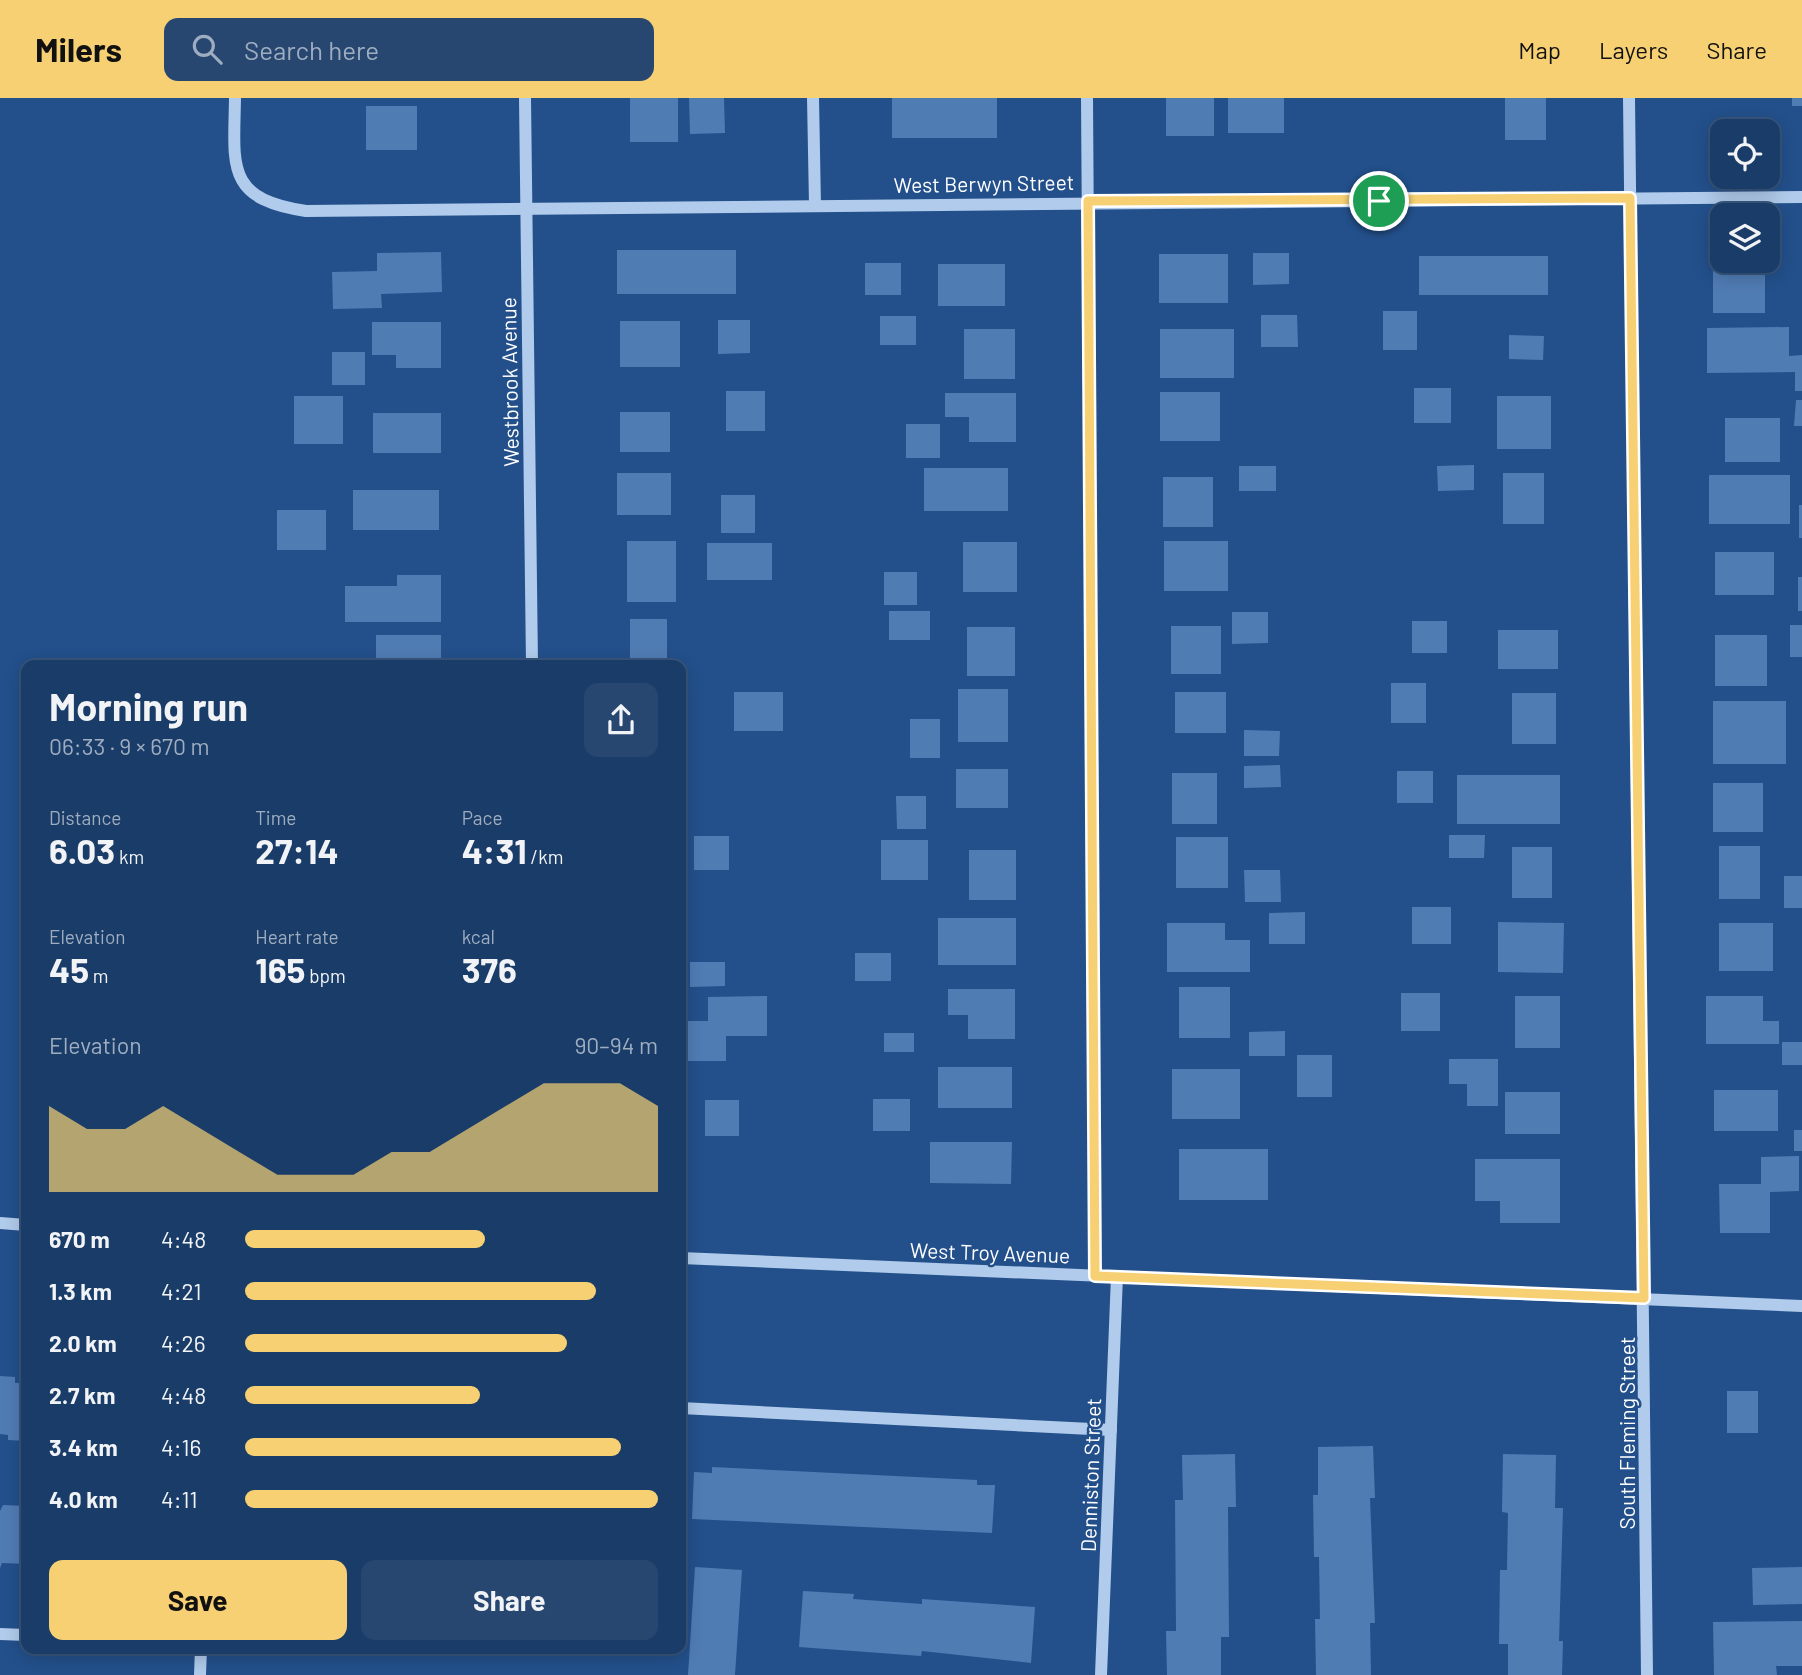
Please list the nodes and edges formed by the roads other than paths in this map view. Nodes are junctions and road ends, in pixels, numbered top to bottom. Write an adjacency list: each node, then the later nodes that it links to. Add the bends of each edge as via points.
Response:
1 (235, 98): 10 (street, West Berwyn Street, via 234,160 240,179 276,206 334,211)
2 (525, 98): 10 (street, Westbrook Avenue)
3 (813, 98): 9 (street)
4 (1087, 98): 8 (street)
5 (1629, 98): 7 (street, South Fleming Street)
6 (1802, 197): 7 (street, West Berwyn Street)
7 (1630, 198): 8 (street, West Berwyn Street); 17 (street, South Fleming Street)
8 (1088, 201): 9 (street, West Berwyn Street); 15 (street)
9 (815, 205): 10 (street, West Berwyn Street)
10 (526, 208): 11 (street, Westbrook Avenue)
11 (532, 660)
12 (0, 1223): 13 (street)
13 (21, 1225)
14 (686, 1258): 15 (street, West Troy Avenue)
15 (1095, 1276): 16 (street, West Troy Avenue)
16 (1116, 1276): 17 (street, West Troy Avenue); 20 (street, Denniston Street)
17 (1644, 1298): 18 (street, West Troy Avenue); 26 (street, South Fleming Street)
18 (1802, 1306)
19 (686, 1408): 20 (street)
20 (1111, 1430): 25 (street, Denniston Street)
21 (0, 1634): 22 (street)
22 (21, 1635)
23 (201, 1654): 24 (street)
24 (200, 1675)
25 (1101, 1675)
26 (1647, 1675)

